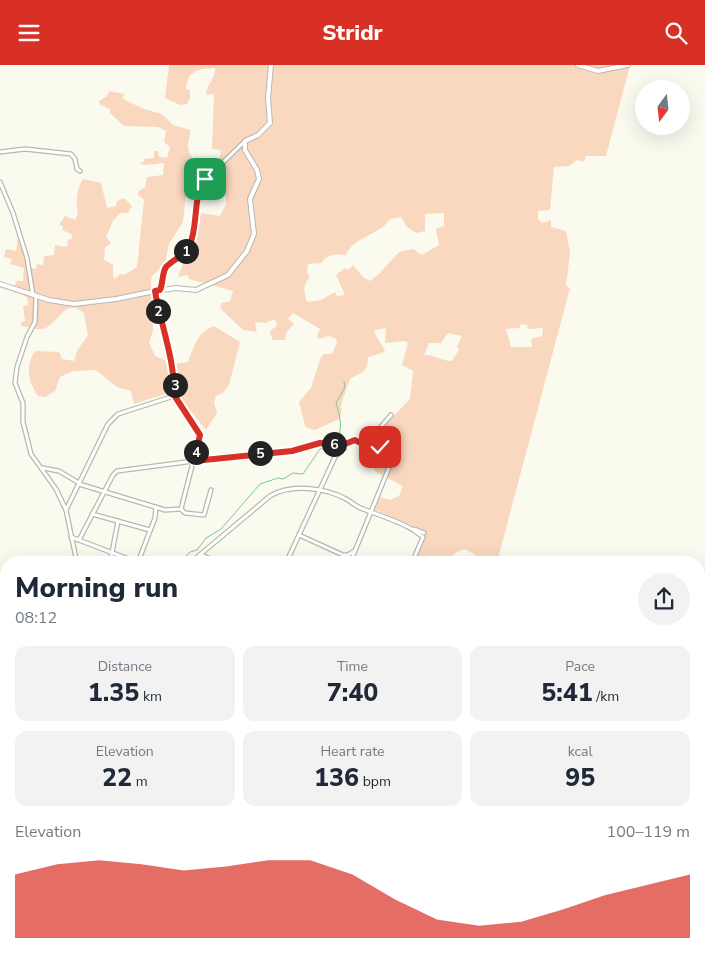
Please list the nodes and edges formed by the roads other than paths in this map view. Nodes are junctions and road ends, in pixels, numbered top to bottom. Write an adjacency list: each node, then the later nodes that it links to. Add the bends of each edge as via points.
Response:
1 (270, 65): 4 (street, via 270,123 258,135)
2 (578, 65): 3 (street, via 598,71)
3 (628, 65)
4 (245, 141): 9 (street, via 201,184 188,249 165,268); 9 (street, via 245,150 259,179 250,199 254,234 247,251 229,274 198,290)
5 (0, 152): 6 (street, via 25,149 71,155)
6 (80, 171)
7 (0, 182): 11 (street, via 13,213)
8 (0, 284): 11 (street)
9 (160, 290): 10 (street)
10 (155, 291): 11 (street, via 74,304); 12 (street, via 170,349)
11 (34, 296): 17 (street, via 35,323 27,337 15,383 23,403 23,422 31,454)
12 (174, 395): 16 (street, via 200,435); 18 (street, via 114,416)
13 (391, 415): 14 (street)
14 (371, 439): 15 (street, via 362,444); 25 (street, via 371,445 388,449 393,458)
15 (352, 441): 16 (street); 20 (street, via 335,457)
16 (194, 461): 21 (street, via 117,471); 23 (street)
17 (42, 468): 18 (street, via 59,471); 24 (street)
18 (79, 483): 21 (street); 24 (street)
19 (211, 490): 23 (street, via 204,515 185,513)
20 (318, 490): 25 (street); 31 (street); 36 (street, via 274,493)
21 (104, 491): 22 (street); 26 (street)
22 (156, 507): 23 (street, via 172,511); 29 (street)
23 (181, 509)
24 (66, 510): 32 (street)
25 (371, 511): 28 (street); 34 (street)
26 (92, 514): 27 (street); 33 (street)
27 (118, 521): 29 (street); 35 (street)
28 (411, 529): 30 (street); 43 (street, via 423,537)
29 (150, 530): 40 (street)
30 (424, 533)
31 (299, 535): 34 (street, via 342,555 348,555); 41 (street)
32 (70, 537): 33 (street); 37 (street)
33 (79, 540): 35 (street)
34 (356, 548): 42 (street)
35 (112, 551): 38 (street); 39 (street)
36 (200, 555)
37 (75, 556)
38 (111, 556)
39 (124, 556)
40 (141, 556)
41 (289, 556)
42 (353, 556)
43 (415, 556)

